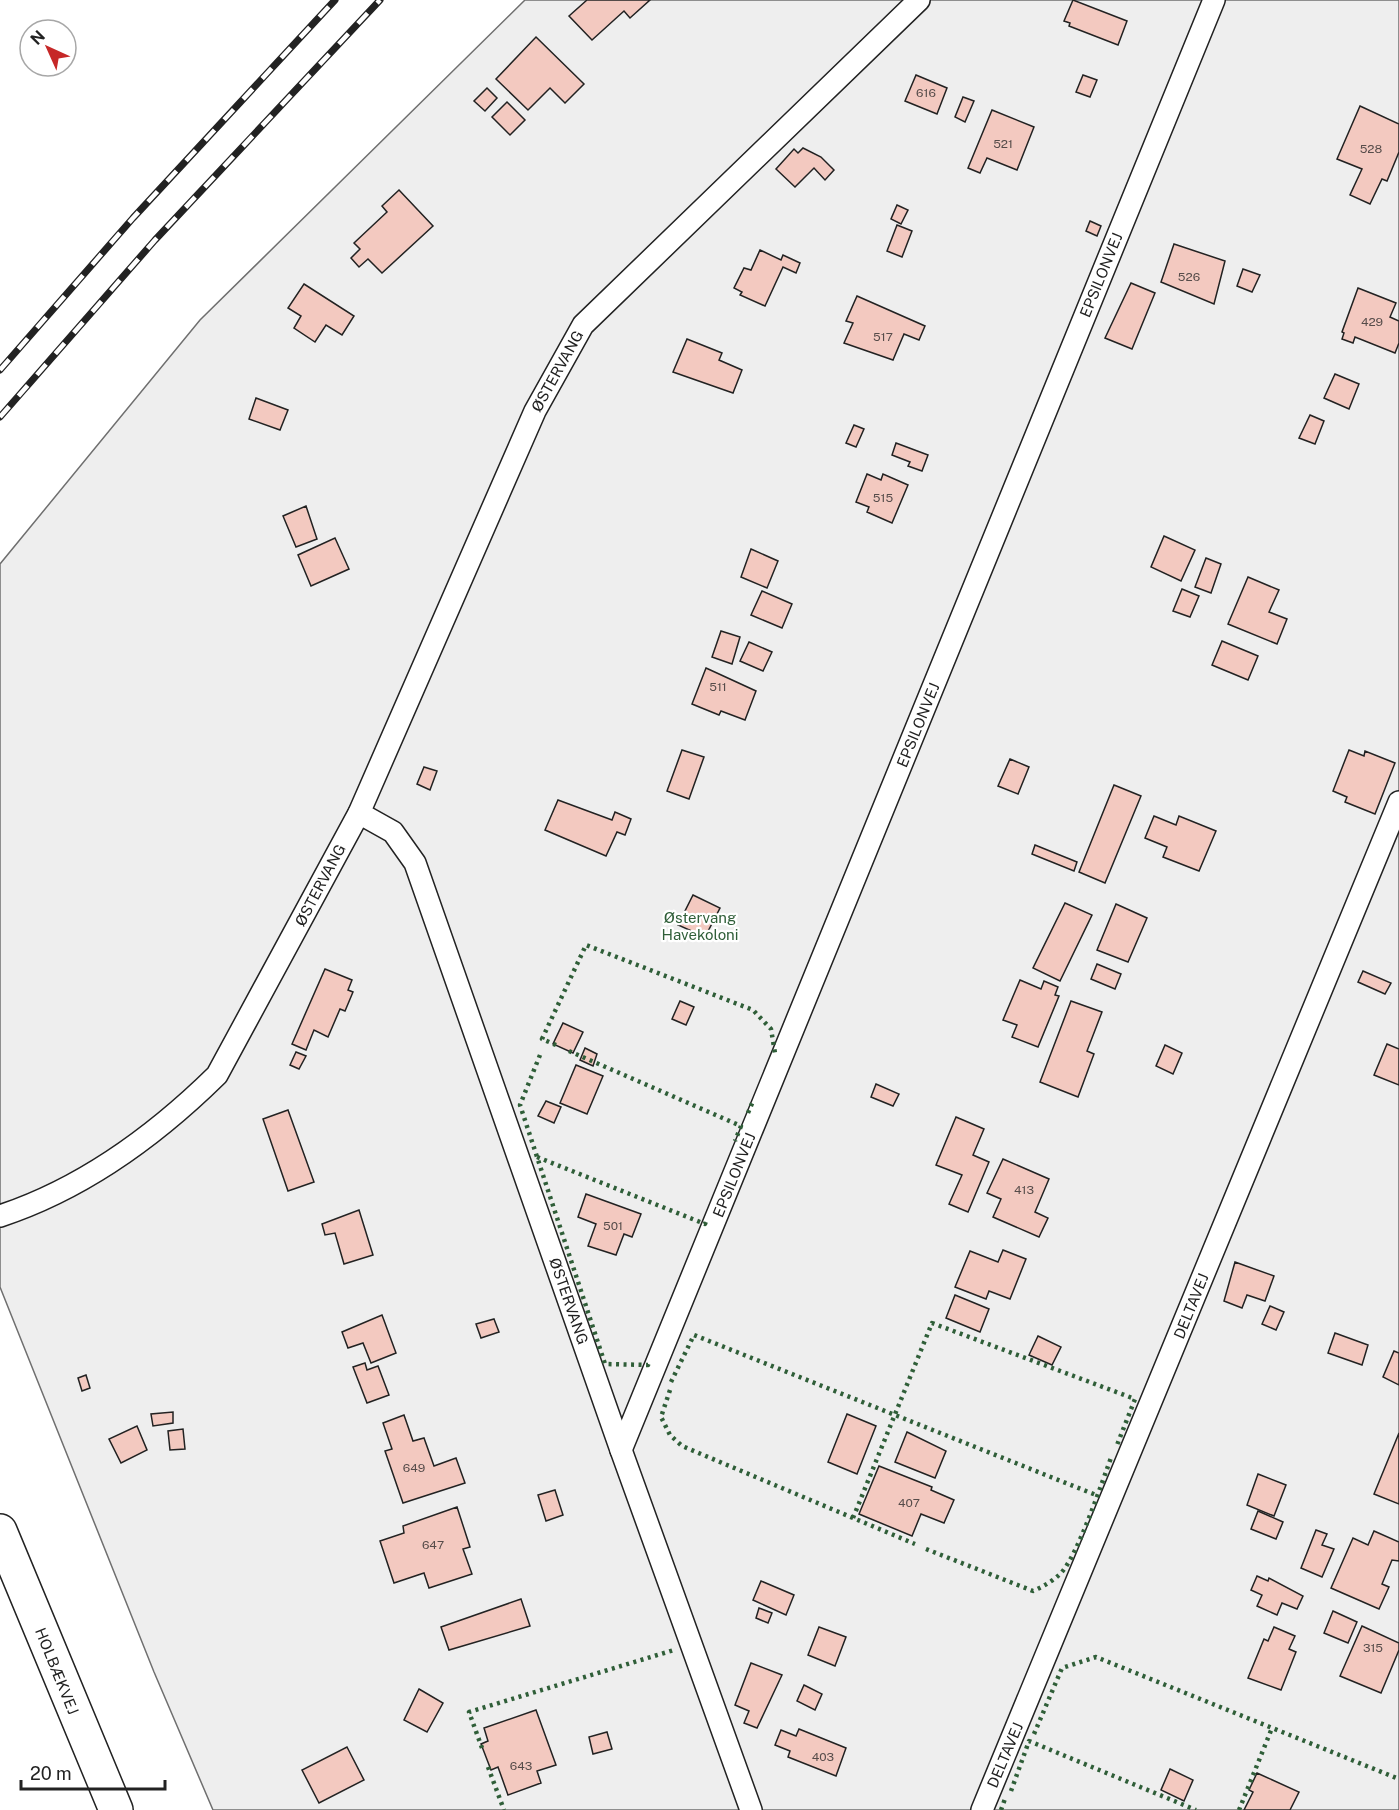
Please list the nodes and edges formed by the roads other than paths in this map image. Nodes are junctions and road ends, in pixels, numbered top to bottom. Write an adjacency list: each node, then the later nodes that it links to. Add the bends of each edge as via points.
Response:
1 (919, 0): 4 (lane, ØSTERVANG, via 583,325 535,411)
2 (1214, 0): 6 (lane, EPSILONVEJ)
3 (1399, 802): 10 (lane, DELTAVEJ)
4 (359, 813): 5 (lane, ØSTERVANG, via 217,1075 183,1108 88,1177); 6 (lane, ØSTERVANG, via 393,832 416,863)
5 (0, 1216)
6 (621, 1450): 9 (lane, ØSTERVANG)
7 (0, 1532): 8 (street, HOLBÆKVEJ)
8 (116, 1810)
9 (751, 1810)
10 (982, 1810)

